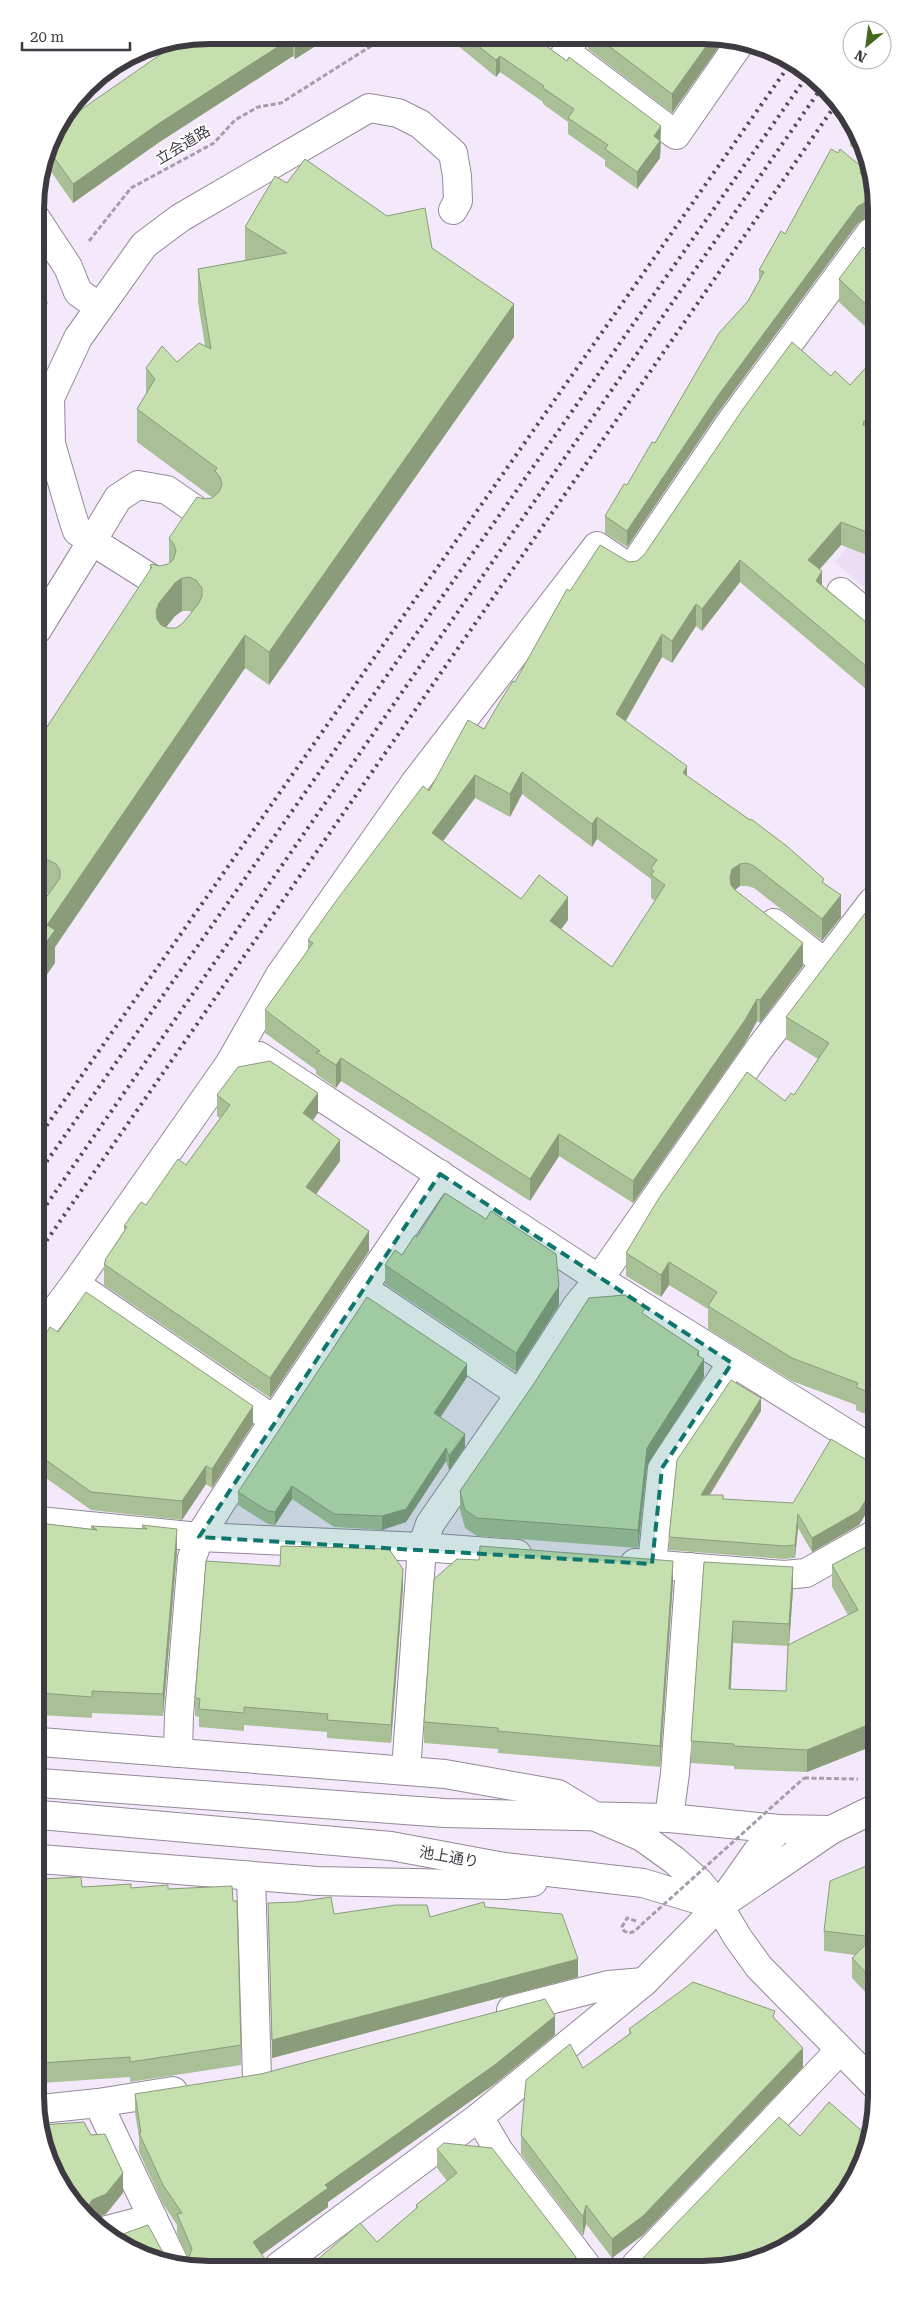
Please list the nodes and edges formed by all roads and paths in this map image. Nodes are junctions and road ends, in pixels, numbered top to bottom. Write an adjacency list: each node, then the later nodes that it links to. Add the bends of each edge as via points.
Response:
1 (374, 44): 7 (path, 立会道路, via 281,103 258,107 235,120 214,144 131,188)
2 (571, 44): 3 (street, via 566,52 676,135)
3 (737, 47)
4 (453, 210): 8 (street, via 458,201 453,152 420,124 398,113 369,108 180,218 144,245)
5 (44, 229): 7 (street)
6 (868, 236): 19 (street, via 730,423 631,568 598,546 491,684 414,784 280,975)
7 (68, 267): 8 (street, via 78,292); 9 (path, 立会道路)
8 (99, 307): 11 (street, via 78,338 50,398 51,444 77,531)
9 (44, 309)
10 (206, 517): 11 (street, via 167,490 138,485 118,498)
11 (92, 541): 12 (street); 15 (street)
12 (160, 584)
13 (841, 592): 14 (street)
14 (868, 615)
15 (44, 619)
16 (752, 907): 18 (street)
17 (868, 908): 18 (street)
18 (825, 964): 21 (street, via 760,1048)
19 (230, 1063): 20 (street, via 259,1056); 22 (street)
20 (440, 1174): 21 (street); 23 (street)
21 (600, 1280): 25 (street); 26 (street, via 576,1306)
22 (75, 1284): 24 (street); 27 (street)
23 (363, 1288): 26 (street); 27 (street)
24 (44, 1325)
25 (732, 1363): 28 (street, via 807,1418); 35 (street, via 662,1468)
26 (520, 1394): 32 (street, via 430,1524)
27 (274, 1420): 30 (street)
28 (868, 1448)
29 (44, 1522): 30 (street)
30 (199, 1537): 32 (street); 38 (street, via 192,1558)
31 (868, 1538): 36 (street, via 806,1573 784,1575)
32 (422, 1547): 33 (street); 39 (street)
33 (537, 1556)
34 (614, 1561): 35 (street)
35 (652, 1564): 36 (street)
36 (690, 1567): 45 (street)
37 (44, 1742): 38 (street)
38 (178, 1752): 39 (street)
39 (406, 1770): 44 (street, via 558,1794)
40 (864, 1779): 52 (path, bridge, via 804,1778 634,1932 624,1931 622,1927 627,1918)
41 (44, 1783): 44 (street, via 445,1813)
42 (868, 1812): 47 (street)
43 (52, 1816): 50 (street, 池上通り, via 391,1846 504,1867)
44 (598, 1818): 45 (street); 51 (street, via 642,1837 674,1860)
45 (669, 1818): 46 (street)
46 (779, 1829): 47 (street); 51 (street, via 757,1852)
47 (830, 1830): 51 (street)
48 (44, 1859): 49 (street)
49 (251, 1876): 50 (street, via 393,1884 506,1885); 57 (street)
50 (589, 1876): 51 (street, 池上通り, via 643,1883)
51 (719, 1906): 53 (street); 55 (street, via 759,1967)
52 (636, 1921)
53 (644, 1982): 54 (street, via 608,1985); 63 (street)
54 (482, 2018)
55 (840, 2050): 58 (street); 69 (street)
56 (285, 2070): 57 (street)
57 (257, 2078): 59 (street)
58 (868, 2078)
59 (229, 2082)
60 (201, 2087): 61 (street)
61 (98, 2103): 62 (street); 64 (street)
62 (45, 2108)
63 (479, 2117): 67 (street); 68 (street, via 499,2151)
64 (153, 2218): 65 (street); 66 (street)
65 (111, 2229)
66 (171, 2257)
67 (286, 2261)
68 (583, 2261)
69 (640, 2261)

